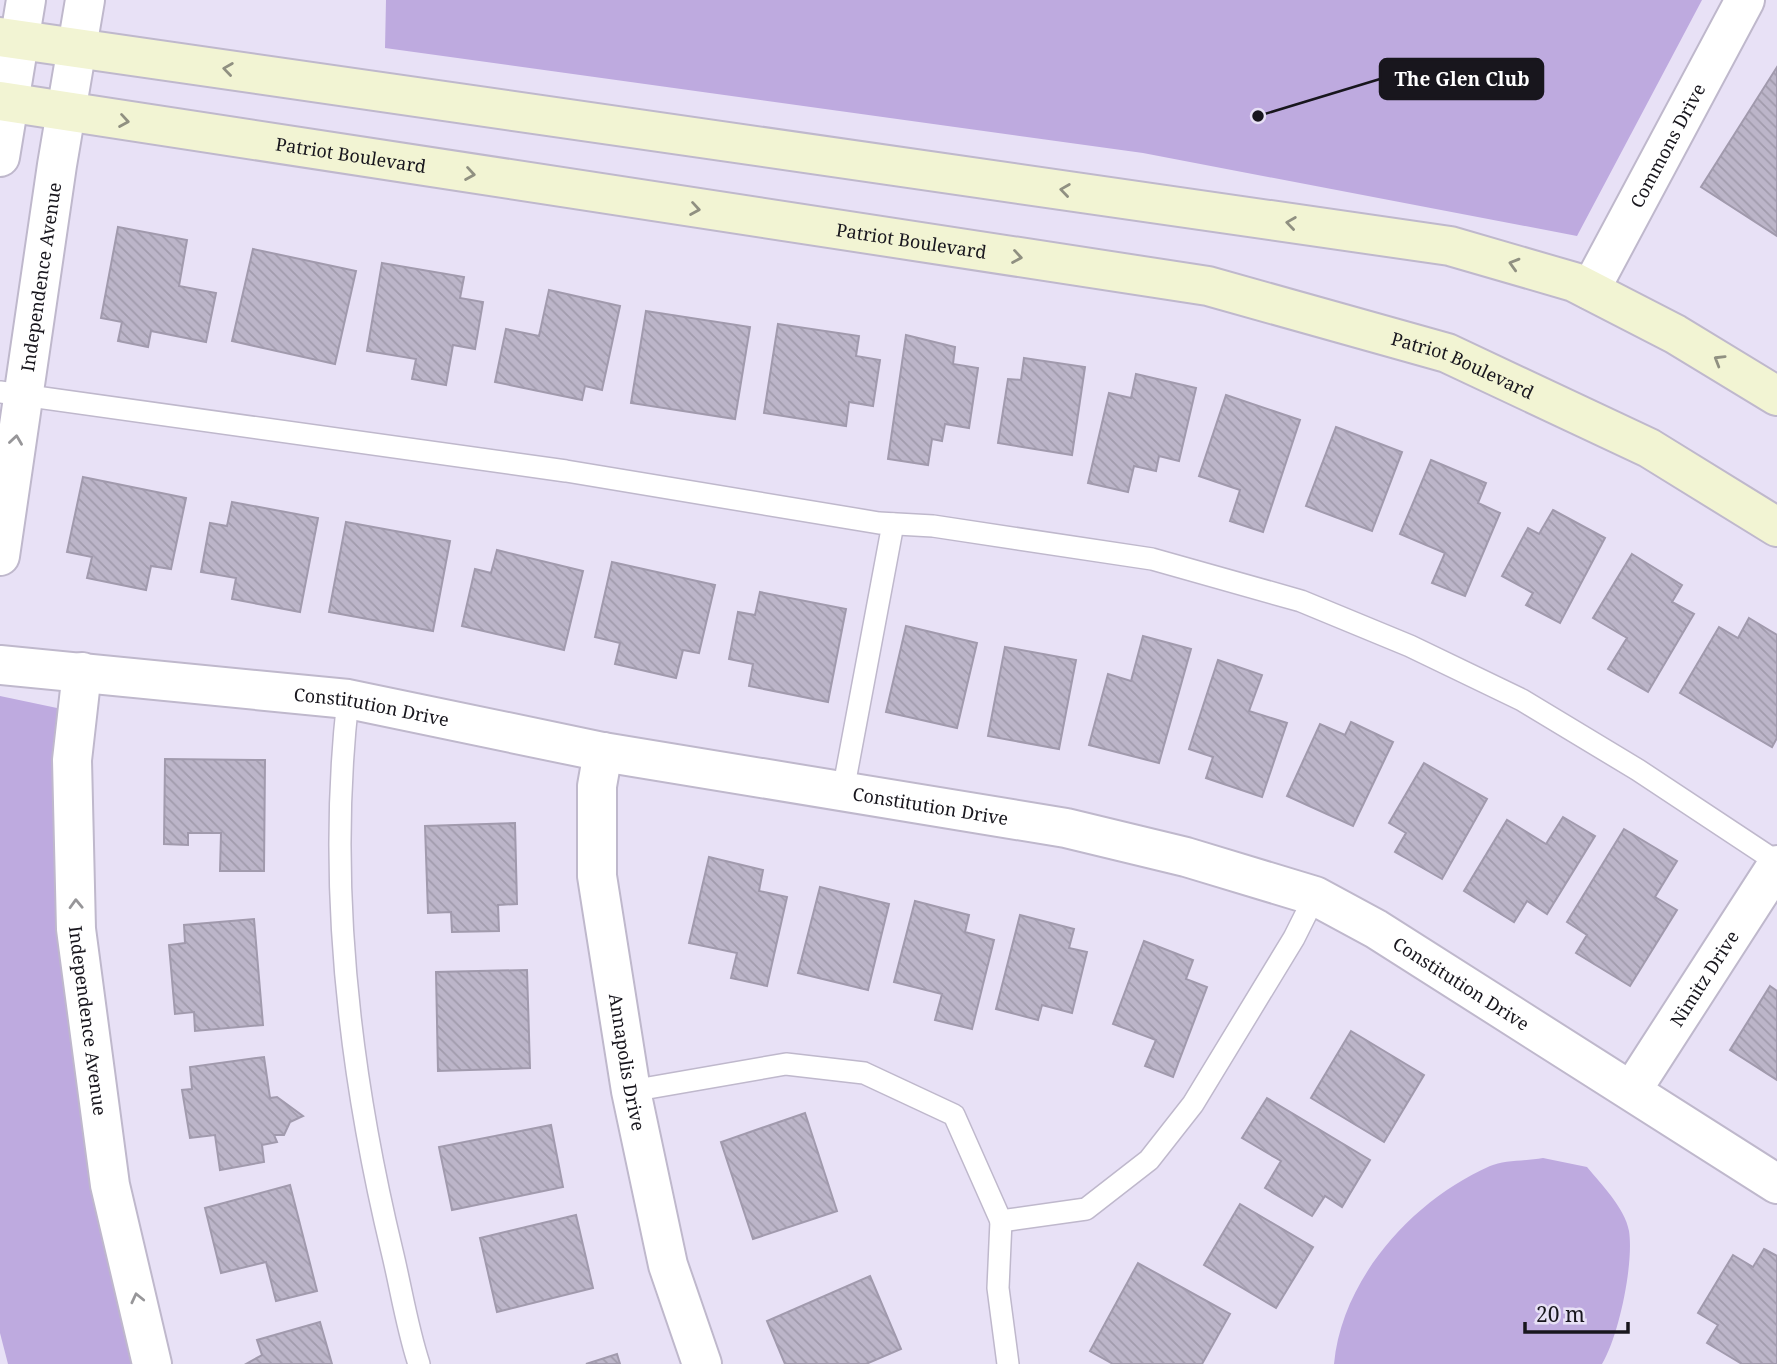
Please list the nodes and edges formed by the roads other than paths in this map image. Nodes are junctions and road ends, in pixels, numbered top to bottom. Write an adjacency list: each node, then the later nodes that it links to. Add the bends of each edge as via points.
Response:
1 (26, 0): 4 (street)
2 (85, 0): 5 (street, Independence Avenue)
3 (1745, 0): 9 (street, Commons Drive)
4 (10, 38): 5 (main road); 6 (street)
5 (76, 47): 7 (street, Independence Avenue); 9 (main road, one-way to 5, via 1450,246)
6 (4, 101): 7 (main road, Patriot Boulevard); 8 (street)
7 (65, 112): 10 (street, Independence Avenue); 13 (main road, Patriot Boulevard, one-way to 13, via 1208,286 1447,353 1649,449)
8 (0, 157)
9 (1590, 290): 11 (main road, one-way to 9, via 1675,334)
10 (11, 394): 12 (lane, via 566,471); 14 (street, Independence Avenue, one-way to 10)
11 (1777, 396)
12 (893, 524): 19 (lane); 20 (lane, via 1152,559 1301,601 1522,700)
13 (1777, 527)
14 (0, 556)
15 (0, 665): 16 (street, Constitution Drive)
16 (82, 672): 17 (street, Constitution Drive); 26 (street, Independence Avenue, one-way to 16, via 110,1185 76,929 72,760)
17 (348, 699): 18 (street, Constitution Drive); 27 (lane, via 342,746 340,878 351,1019 376,1184)
18 (603, 752): 19 (street, Constitution Drive); 23 (street, Annapolis Drive, via 597,786 597,876)
19 (843, 791): 21 (street, Constitution Drive, via 1066,828 1186,857)
20 (1777, 863): 22 (street, Nimitz Drive)
21 (1315, 896): 22 (street, Constitution Drive, via 1376,929); 25 (lane, via 1193,1104 1149,1160 1086,1209)
22 (1632, 1090): 24 (street, Constitution Drive)
23 (631, 1091): 25 (lane, via 786,1064 864,1073 954,1115); 28 (street, Annapolis Drive, via 668,1265)
24 (1777, 1184)
25 (1001, 1221): 29 (lane, via 998,1288)
26 (152, 1364)
27 (419, 1364)
28 (702, 1364)
29 (1008, 1364)

